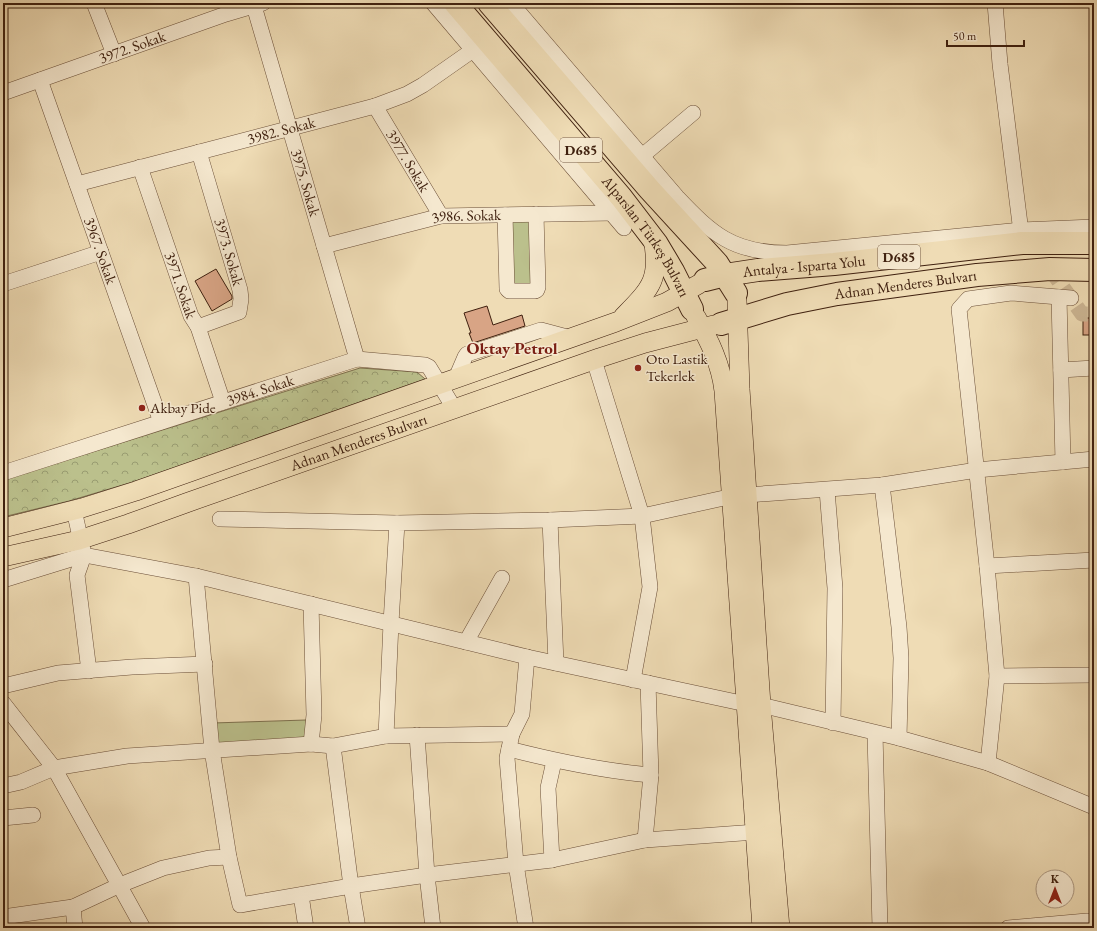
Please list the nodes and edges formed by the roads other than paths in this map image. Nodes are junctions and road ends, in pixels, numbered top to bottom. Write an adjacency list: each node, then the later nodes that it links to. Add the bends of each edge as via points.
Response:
1 (94, 3): 9 (street)
2 (433, 3): 8 (street)
3 (455, 3): 26 (highway, Alparslan Türkeş Bulvarı / D685)
4 (488, 3): 16 (highway, Alparslan Türkeş Bulvarı / D685)
5 (511, 3): 16 (street)
6 (995, 3): 25 (street, via 1000,64)
7 (258, 4): 9 (street, 3972. Sokak); 14 (street, 3975. Sokak)
8 (473, 50): 12 (street, 3982. Sokak, via 415,90); 19 (street)
9 (114, 54): 10 (street, 3972. Sokak)
10 (40, 80): 11 (street, 3972. Sokak); 18 (street, 3967. Sokak)
11 (3, 93)
12 (375, 106): 14 (street, 3982. Sokak); 22 (street, 3977. Sokak)
13 (693, 113): 16 (street)
14 (290, 128): 15 (street, 3982. Sokak); 28 (street, 3975. Sokak)
15 (199, 152): 17 (street, 3982. Sokak); 34 (street, 3973. Sokak, via 241,299 239,312)
16 (636, 161): 25 (street, via 721,237 752,250 786,253); 32 (highway, Alparslan Türkeş Bulvarı / D685, via 675,218 708,253)
17 (140, 167): 18 (street, 3982. Sokak); 34 (street, 3971. Sokak, via 191,316)
18 (77, 184): 29 (street, 3967. Sokak)
19 (612, 213): 20 (street, 3986. Sokak); 24 (street)
20 (536, 214): 21 (street, 3986. Sokak); 21 (street, via 537,290 507,290)
21 (506, 215): 22 (street, 3986. Sokak)
22 (441, 216): 28 (street, 3986. Sokak)
23 (1094, 227): 25 (street)
24 (624, 228)
25 (1022, 236): 27 (highway, Antalya - Isparta Yolu / D685); 32 (highway, Antalya - Isparta Yolu / D685)
26 (653, 238): 32 (highway, Alparslan Türkeş Bulvarı / D685, via 673,271); 33 (main road, via 656,257 652,282)
27 (1094, 243)
28 (324, 246): 35 (street, 3975. Sokak)
29 (101, 252): 31 (street); 42 (street, 3967. Sokak)
30 (1094, 270): 32 (highway, Adnan Menderes Bulvarı / D685, via 1050,269 899,285 813,298)
31 (3, 284)
32 (712, 304): 33 (main road, Adnan Menderes Bulvarı, via 667,302); 36 (main road, Adnan Menderes Bulvarı, via 645,343); 49 (main road, via 712,348 723,379); 49 (main road, via 740,389)
33 (619, 321): 39 (main road, Adnan Menderes Bulvarı)
34 (198, 326): 40 (street, 3971. Sokak)
35 (357, 359): 39 (street, 3984. Sokak, via 424,365); 40 (street, 3984. Sokak)
36 (594, 360): 41 (main road, Adnan Menderes Bulvarı); 51 (street)
37 (1094, 368): 38 (street)
38 (1061, 370): 44 (street); 45 (street, via 1065,297 1011,293 968,300 959,309)
39 (448, 381): 41 (street, 3984. Sokak); 50 (main road, Adnan Menderes Bulvarı, via 136,491)
40 (223, 402): 42 (street, 3984. Sokak)
41 (454, 408): 56 (main road, Adnan Menderes Bulvarı, via 128,524)
42 (162, 422): 46 (street, 3984. Sokak)
43 (1094, 459): 44 (street)
44 (1063, 462): 45 (street)
45 (977, 470): 47 (street); 59 (street)
46 (3, 473)
47 (882, 485): 48 (street); 82 (street, via 899,627)
48 (827, 490): 49 (street); 77 (street, via 835,588)
49 (740, 496): 51 (street); 76 (main road)
50 (74, 510): 55 (main road, Adnan Menderes Bulvarı); 56 (street)
51 (642, 516): 53 (street); 72 (street, via 650,587)
52 (220, 519): 54 (street)
53 (550, 520): 54 (street); 67 (street)
54 (397, 523): 64 (street)
55 (3, 528)
56 (82, 547): 57 (main road, Adnan Menderes Bulvarı); 60 (street); 62 (street); 69 (street, via 77,575)
57 (3, 557)
58 (1094, 560): 59 (street)
59 (987, 566): 71 (street)
60 (196, 576): 63 (street); 68 (street)
61 (502, 578): 65 (street)
62 (3, 580)
63 (312, 604): 64 (street); 83 (street, via 314,715)
64 (390, 623): 65 (street); 81 (street)
65 (466, 642): 66 (street)
66 (527, 657): 67 (street); 79 (street, via 522,714)
67 (556, 663): 72 (street)
68 (205, 664): 69 (street); 86 (street)
69 (89, 671): 74 (street, via 58,673)
70 (1094, 675): 71 (street)
71 (997, 676): 88 (street)
72 (633, 680): 73 (street)
73 (648, 683): 76 (street); 90 (street)
74 (3, 686)
75 (3, 703): 89 (street)
76 (753, 704): 77 (street); 95 (main road); 114 (main road)
77 (833, 722): 78 (street)
78 (875, 733): 82 (street); 115 (street)
79 (512, 734): 80 (street); 85 (street)
80 (417, 735): 81 (street); 100 (street)
81 (386, 736): 84 (street)
82 (899, 738): 88 (street)
83 (311, 744): 84 (street); 86 (street)
84 (333, 746): 102 (street)
85 (509, 749): 87 (street); 99 (street, via 507,758)
86 (212, 750): 89 (street, via 127,756); 97 (street)
87 (554, 761): 90 (street, via 623,773); 98 (street, via 548,788)
88 (988, 763): 92 (street)
89 (54, 768): 91 (street, via 21,782); 101 (street)
90 (651, 775): 96 (street)
91 (3, 786)
92 (1094, 807)
93 (33, 815): 94 (street)
94 (3, 818)
95 (756, 832): 96 (street); 113 (main road)
96 (645, 840): 98 (street)
97 (228, 857): 101 (street, via 209,858 163,868); 103 (street, via 240,905)
98 (552, 860): 99 (street)
99 (516, 864): 100 (street); 112 (street)
100 (427, 875): 102 (street); 111 (street)
101 (120, 885): 104 (street); 108 (street)
102 (350, 886): 103 (street); 110 (street)
103 (301, 895): 109 (street)
104 (73, 907): 105 (street); 107 (street)
105 (3, 917)
106 (1094, 922): 116 (street)
107 (75, 928)
108 (143, 928)
109 (306, 928)
110 (358, 928)
111 (433, 928)
112 (526, 928)
113 (762, 928)
114 (780, 928)
115 (880, 928)
116 (1008, 928)

